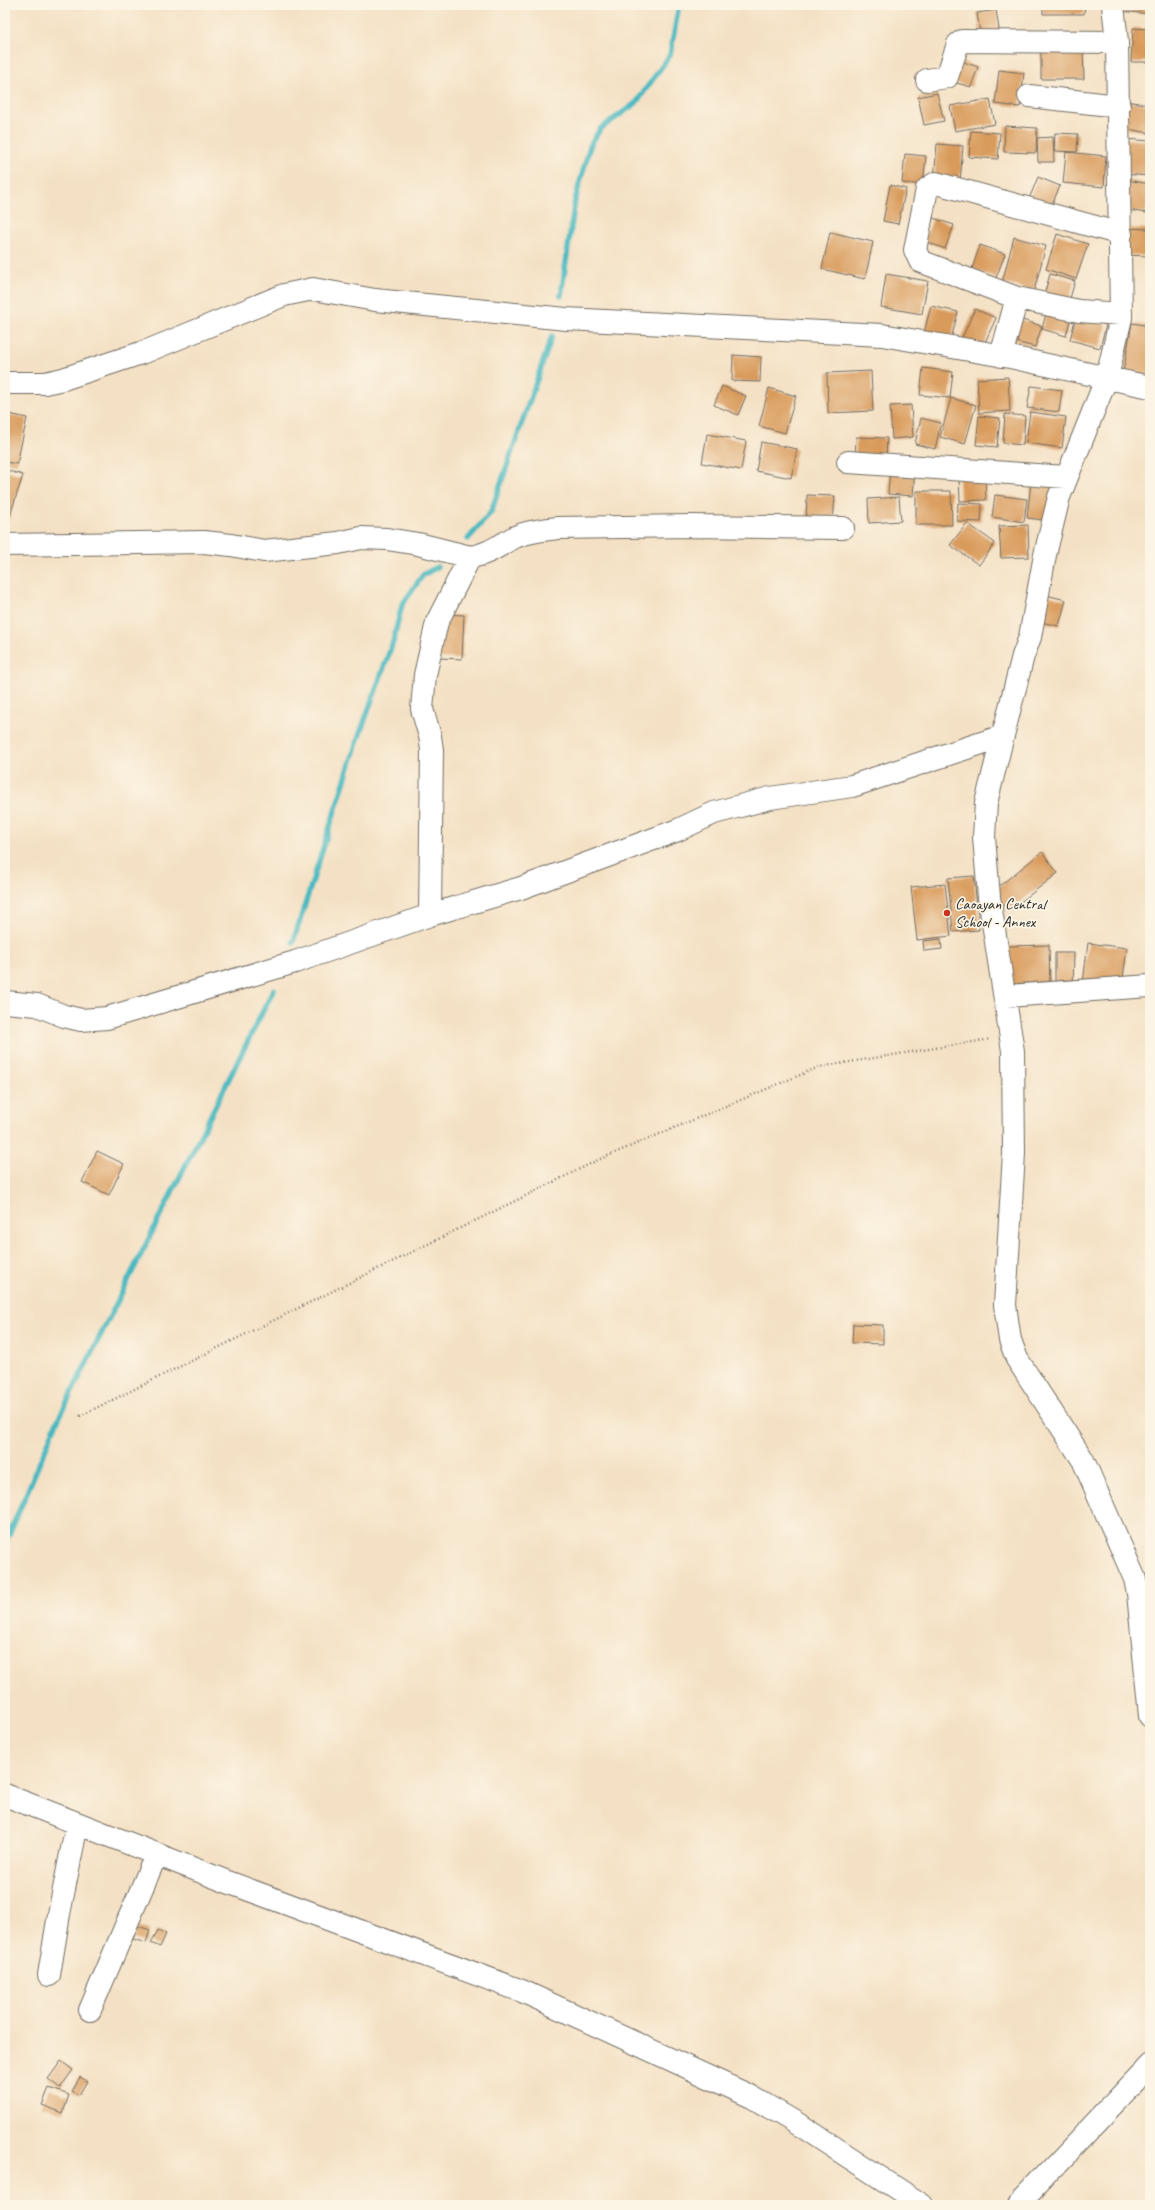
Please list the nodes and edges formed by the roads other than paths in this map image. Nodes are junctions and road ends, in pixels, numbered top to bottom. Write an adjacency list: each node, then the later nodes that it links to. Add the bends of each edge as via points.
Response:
1 (1113, 5): 2 (street)
2 (1117, 42): 3 (street, via 962,42 958,44 947,77); 5 (street)
3 (927, 80)
4 (1028, 96): 5 (street)
5 (1118, 106): 6 (street)
6 (1121, 234): 7 (street, via 936,183 932,185 927,189 915,250 920,261); 8 (street)
7 (1017, 298): 8 (street, via 1079,311); 9 (street)
8 (1121, 314): 10 (street)
9 (1001, 356): 10 (street); 11 (street, via 882,335 566,319 375,300 313,289 284,295 146,351 63,379 45,383)
10 (1107, 377): 12 (street); 14 (street)
11 (5, 383)
12 (1150, 387)
13 (848, 462): 14 (street)
14 (1066, 477): 18 (street, via 1045,554 1030,637)
15 (843, 528): 17 (street, via 557,528 517,536 478,556)
16 (5, 546): 17 (street, via 204,542 264,552 361,538 418,544)
17 (470, 557): 19 (street, via 437,622 422,695 422,709 432,750)
18 (1003, 736): 19 (street, via 852,786 770,798 714,813 678,830 521,888); 21 (street, via 986,803 984,837 990,897)
19 (430, 915): 22 (street, via 295,962 107,1018 81,1020 32,1004)
20 (1150, 986): 21 (street)
21 (1006, 996): 23 (street, via 1013,1051 1014,1153 1005,1305 1010,1340 1017,1359 1083,1460 1135,1579)
22 (5, 1002)
23 (1150, 1716)
24 (5, 1795): 25 (street)
25 (77, 1824): 26 (street); 27 (street)
26 (156, 1855): 28 (street); 30 (street, via 490,1978 695,2070 752,2097 803,2126)
27 (49, 1975)
28 (90, 2010)
29 (1150, 2065): 31 (street)
30 (922, 2205)
31 (1018, 2205)

